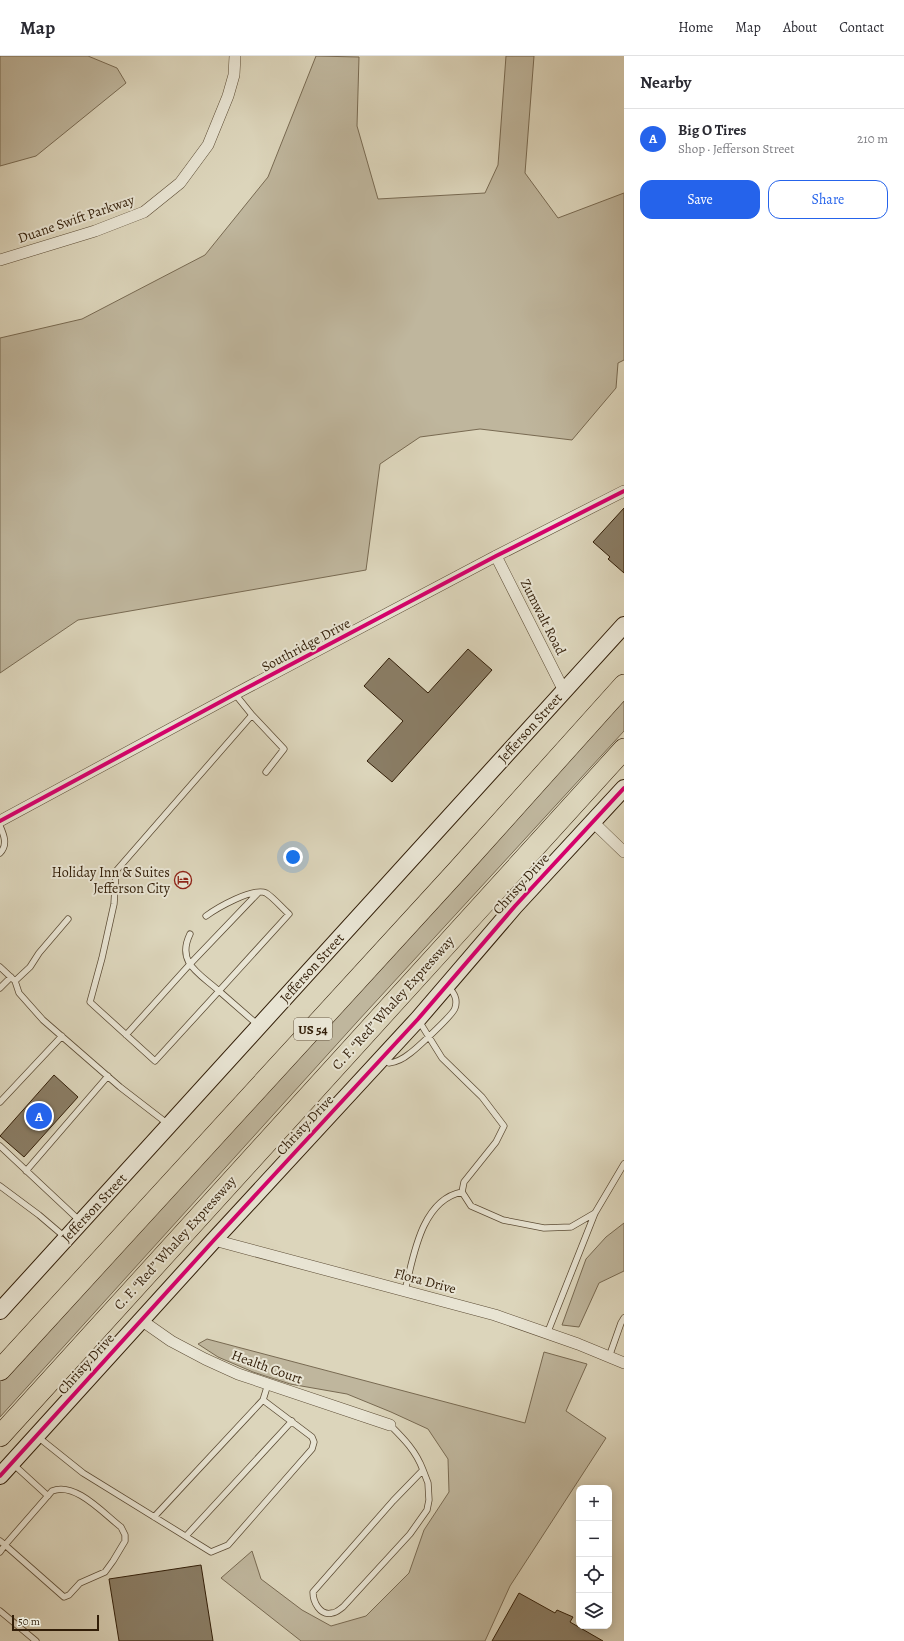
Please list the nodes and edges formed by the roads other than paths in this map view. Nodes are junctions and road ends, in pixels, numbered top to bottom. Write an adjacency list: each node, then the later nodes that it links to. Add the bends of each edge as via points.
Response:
1 (235, 56): 2 (street, Duane Swift Parkway, via 234,75 228,96 208,145 180,183 144,212 96,231)
2 (0, 260)
3 (624, 491): 4 (street, Southridge Drive)
4 (496, 556): 7 (street, Zumwalt Road); 8 (street, Southridge Drive)
5 (624, 625): 7 (street, Jefferson Street)
6 (624, 685): 53 (highway, US 54)
7 (564, 691): 29 (street, Jefferson Street)
8 (235, 694): 9 (lane); 13 (street, Southridge Drive)
9 (252, 715): 11 (lane, via 284,749); 30 (lane, via 116,870 114,904 90,1002)
10 (624, 749): 58 (highway, C. F. “Red” Whaley Expressway / US 54)
11 (266, 772)
12 (624, 788): 14 (street, Christy Drive)
13 (0, 821)
14 (594, 822): 16 (street); 25 (street, Christy Drive, via 515,906)
15 (0, 826): 17 (lane, via 5,838)
16 (624, 852)
17 (0, 853)
18 (258, 892): 19 (lane, via 222,904); 22 (lane); 27 (lane, via 266,893 289,914)
19 (206, 916)
20 (68, 919): 24 (lane, via 38,953 30,967)
21 (190, 934): 22 (lane, via 185,943 185,954)
22 (190, 964): 27 (lane); 30 (lane)
23 (0, 967): 24 (lane)
24 (13, 979): 26 (lane); 31 (lane, via 18,993)
25 (448, 985): 28 (street, Christy Drive); 32 (lane, via 456,996 455,1010)
26 (0, 988)
27 (219, 991): 29 (lane); 30 (lane, via 156,1061)
28 (418, 1019): 32 (lane); 33 (street, Christy Drive)
29 (259, 1027): 36 (street, Jefferson Street)
30 (126, 1035)
31 (62, 1036): 34 (lane); 35 (lane)
32 (428, 1036): 33 (lane, via 397,1062 389,1063); 41 (lane, via 442,1058 482,1097 504,1126 496,1142 464,1182)
33 (382, 1058): 45 (street, Christy Drive)
34 (108, 1076): 36 (lane); 39 (lane)
35 (0, 1102)
36 (170, 1125): 43 (street, Jefferson Street)
37 (0, 1146): 39 (lane)
38 (624, 1164): 42 (lane)
39 (26, 1171): 43 (lane)
40 (0, 1186): 44 (lane)
41 (462, 1192): 42 (lane, via 471,1206 503,1220 544,1228 571,1227); 46 (lane, via 437,1206 429,1217 416,1247)
42 (594, 1213): 50 (lane)
43 (81, 1222): 44 (street, Jefferson Street)
44 (66, 1238): 47 (street, Jefferson Street)
45 (214, 1240): 46 (street, Flora Drive); 49 (street, Christy Drive)
46 (405, 1291): 50 (street, Flora Drive)
47 (0, 1311)
48 (624, 1318): 51 (lane)
49 (141, 1320): 54 (street, Health Court, via 171,1341 205,1359); 59 (street, Christy Drive)
50 (547, 1334): 51 (street, Flora Drive)
51 (609, 1357): 52 (street, Flora Drive)
52 (624, 1363)
53 (0, 1370)
54 (268, 1384): 55 (lane); 57 (street, Health Court)
55 (263, 1400): 56 (lane); 64 (lane)
56 (292, 1421): 65 (lane); 65 (lane, via 312,1437 312,1449 228,1545 211,1552)
57 (390, 1425): 61 (lane, via 409,1445)
58 (0, 1436)
59 (36, 1436): 60 (street, Christy Drive); 64 (lane, via 83,1474)
60 (12, 1463): 62 (street, Christy Drive); 63 (lane)
61 (423, 1470): 61 (lane, via 393,1500 313,1592 316,1606 326,1613 333,1613 343,1607 410,1534 427,1510 428,1483)
62 (0, 1476)
63 (48, 1496): 67 (lane); 67 (lane, via 58,1488 78,1493 121,1527 126,1535 125,1541 105,1572 80,1583 64,1597)
64 (154, 1517): 65 (lane)
65 (186, 1536)
66 (0, 1541): 67 (lane)
67 (6, 1546): 68 (lane)
68 (0, 1552)
69 (0, 1611): 70 (lane)
70 (36, 1641)

